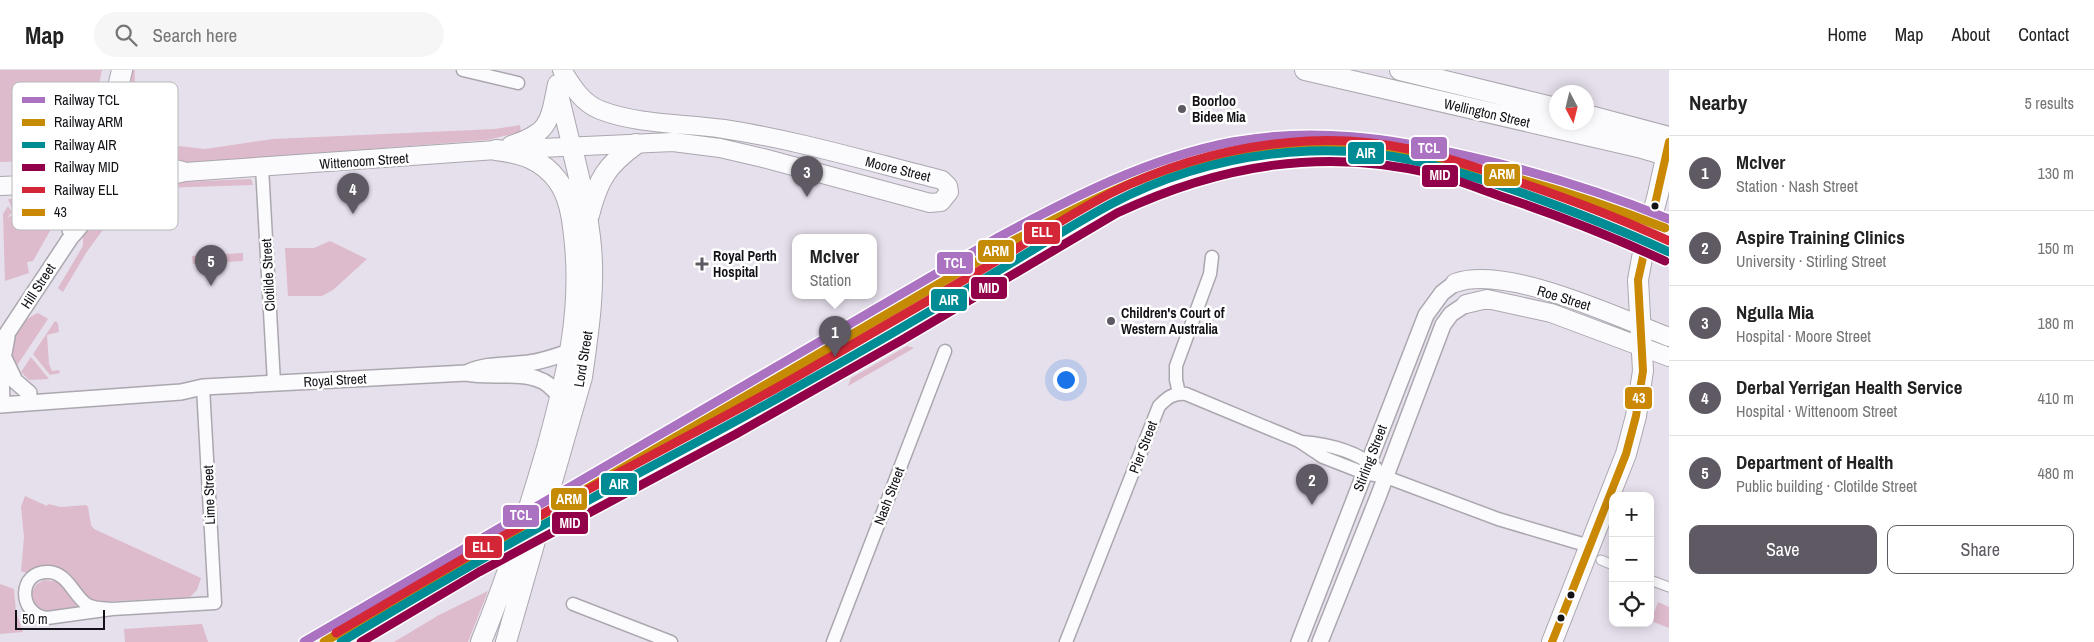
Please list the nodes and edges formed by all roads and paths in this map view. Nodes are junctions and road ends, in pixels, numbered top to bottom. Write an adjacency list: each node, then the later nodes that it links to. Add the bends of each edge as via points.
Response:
1 (463, 70): 5 (street)
2 (1305, 70): 10 (main road, Wellington Street)
3 (1400, 70): 6 (main road, Wellington Street)
4 (557, 75): 8 (main road, Moore Street, via 599,110 625,118 768,137 942,180 949,192 941,202 930,203 720,148 673,142); 9 (main road, Lord Street); 11 (main road, via 550,116 544,129 528,139)
5 (518, 83)
6 (1549, 106)
7 (1594, 118): 10 (main road)
8 (636, 144): 9 (main road, Moore Street); 16 (main road, via 618,157 599,181)
9 (572, 148): 11 (main road, Wittenoom Street); 16 (main road, Lord Street)
10 (1668, 148): 22 (main road, bridge, via 1638,280)
11 (496, 150): 12 (main road, Wittenoom Street); 26 (main road, Lord Street, via 520,153 535,160 555,177 565,194 577,260)
12 (262, 167): 14 (main road, Wittenoom Street); 30 (street, Clotilde Street)
13 (178, 170): 14 (main road, Wittenoom Street)
14 (186, 172): 15 (main road, Wittenoom Street)
15 (178, 174)
16 (588, 220): 47 (main road, Lord Street, via 592,270 582,378)
17 (70, 230): 18 (street, Hill Street); 24 (street, Hill Street)
18 (78, 230)
19 (1212, 258): 34 (street, via 1210,274 1176,366)
20 (1455, 283): 22 (main road, Roe Street, via 1472,278 1498,280 1559,295); 37 (street, Stirling Street, via 1442,293 1426,315)
21 (1466, 304): 25 (main road, Roe Street, via 1487,298 1551,313); 31 (street, Stirling Street, via 1442,325)
22 (1639, 324): 23 (main road, Roe Street); 25 (main road)
23 (1669, 337)
24 (3, 345): 33 (street, via 13,378); 36 (street)
25 (1642, 347): 28 (main road, Roe Street); 40 (main road, via 1643,371 1636,416)
26 (572, 351): 29 (street, Royal Street, via 527,363 481,366); 35 (main road, Lord Street)
27 (945, 351): 49 (street, Nash Street)
28 (1669, 357)
29 (466, 373): 30 (street, Royal Street); 35 (street, Royal Street, via 530,377 550,386)
30 (274, 383): 32 (street, Royal Street)
31 (1420, 385): 37 (street, via 1407,387 1395,410); 39 (street, Stirling Street)
32 (203, 387): 33 (street, Royal Street, via 176,384); 36 (street, Royal Street, via 181,392); 45 (street, Lime Street, via 215,603)
33 (29, 393): 36 (street, Royal Street)
34 (1179, 393): 38 (street, via 1300,442 1323,457); 50 (street, Pier Street, via 1165,399 1159,406)
35 (561, 398): 46 (main road, Lord Street, via 534,494)
36 (1, 401)
37 (1386, 417): 38 (street, Stirling Street)
38 (1366, 468): 39 (street); 51 (street, Stirling Street)
39 (1386, 477): 40 (street); 52 (street, Stirling Street)
40 (1595, 553): 41 (street); 53 (main road)
41 (1609, 562)
42 (1654, 581): 43 (street)
43 (1669, 587)
44 (573, 604): 48 (street)
45 (112, 609): 45 (street, via 42,617 29,609 24,590 35,575 50,572 61,576 87,605)
46 (481, 642)
47 (506, 642)
48 (671, 642)
49 (833, 642)
50 (1066, 642)
51 (1299, 642)
52 (1320, 642)
53 (1552, 642)

